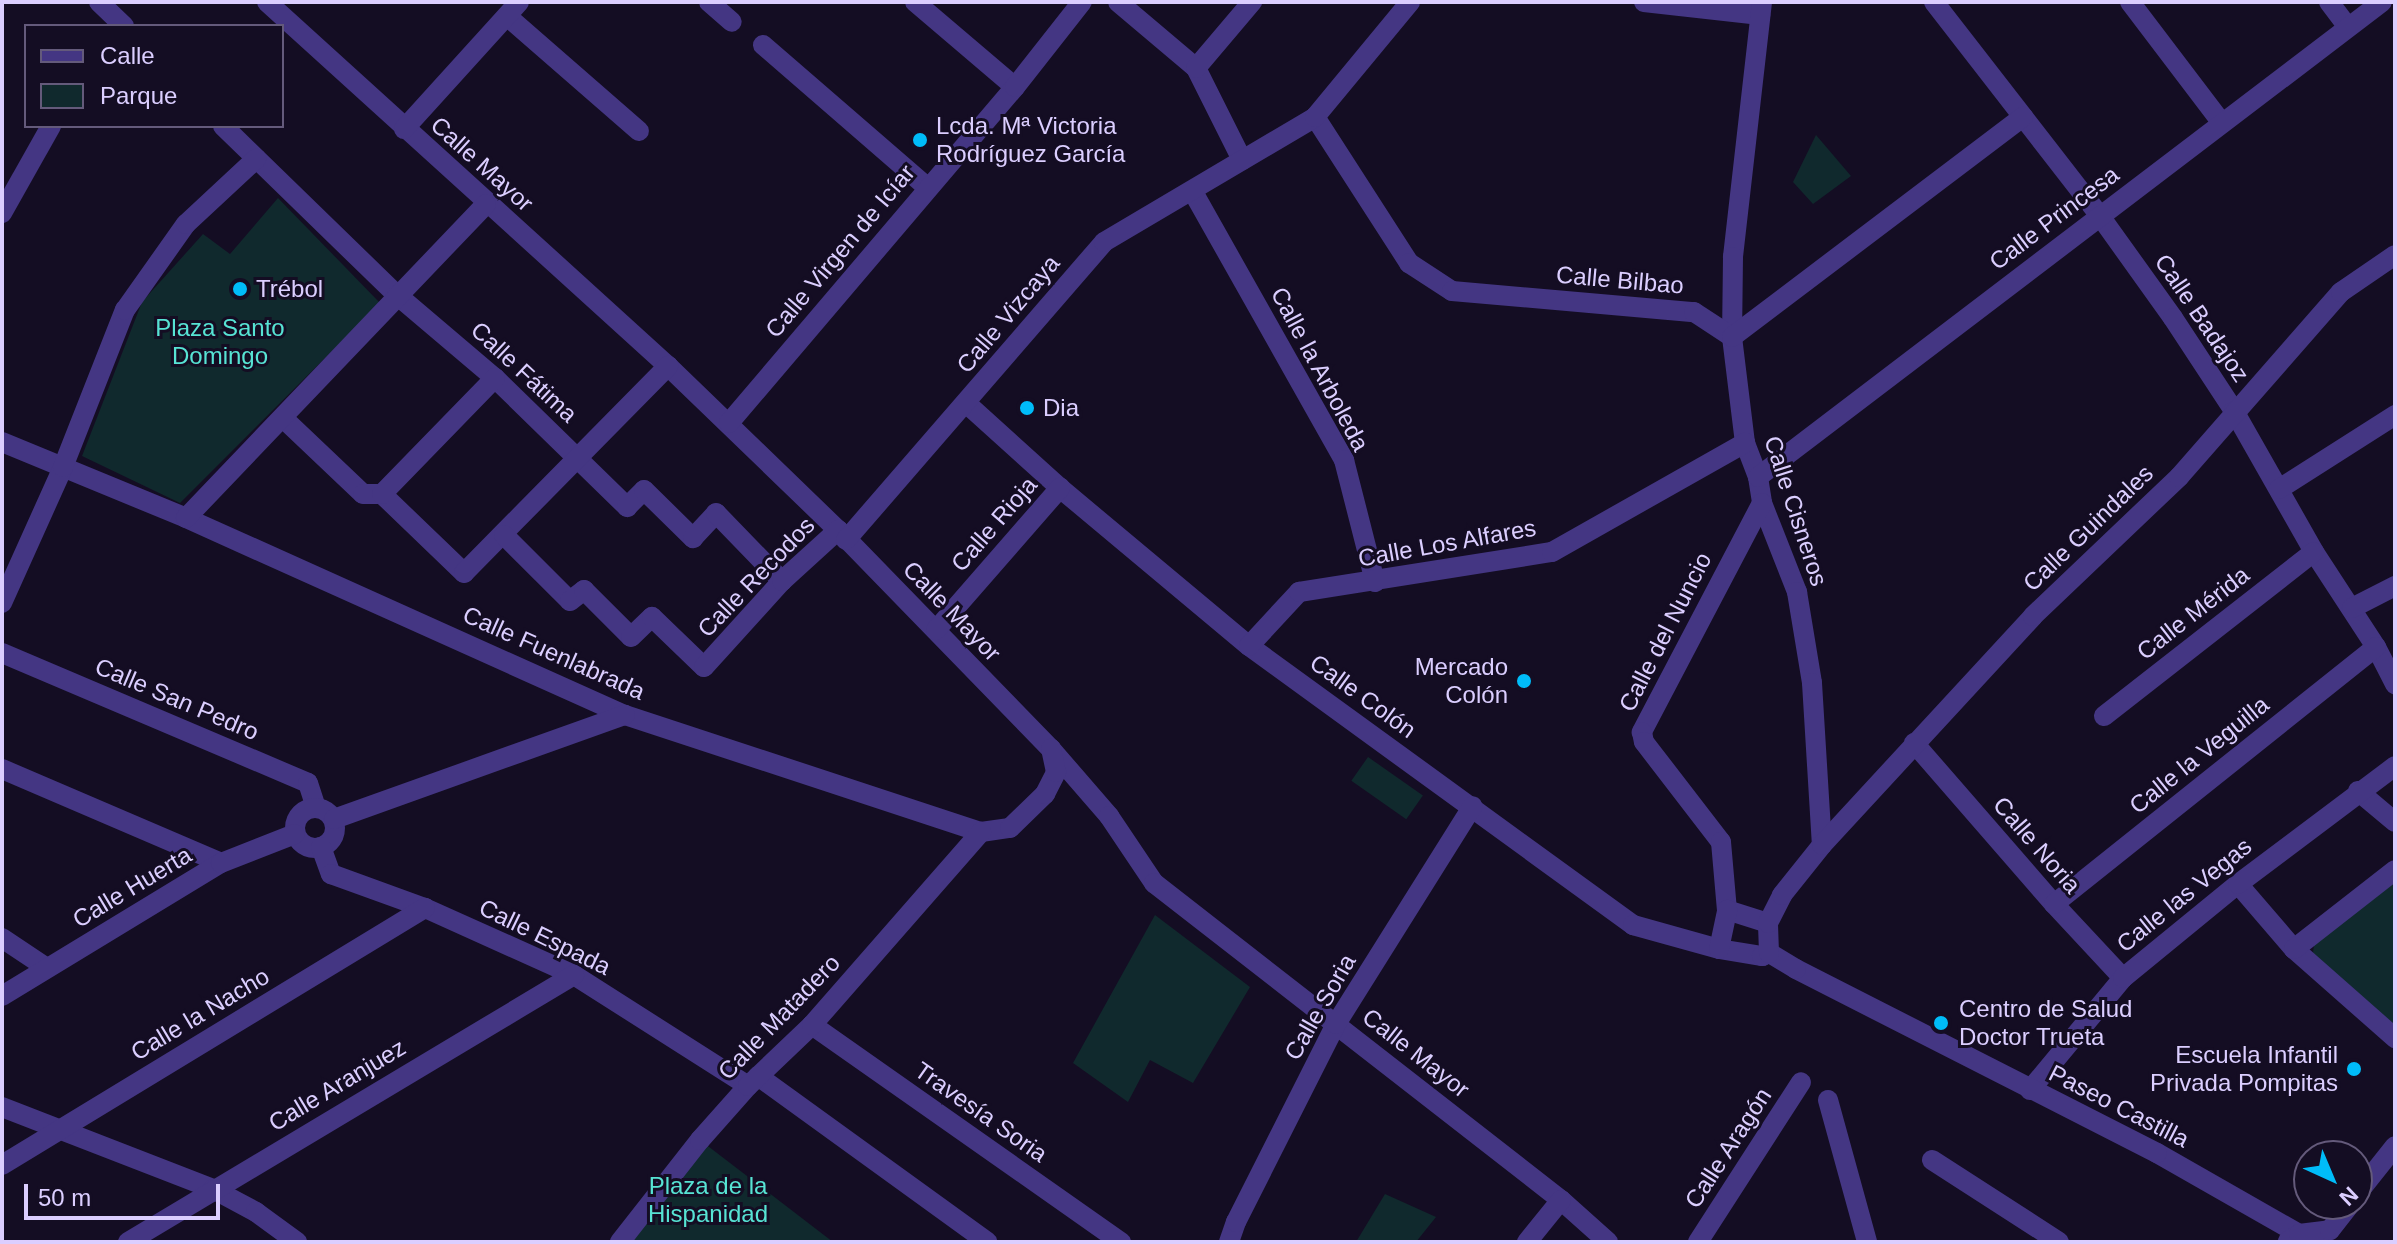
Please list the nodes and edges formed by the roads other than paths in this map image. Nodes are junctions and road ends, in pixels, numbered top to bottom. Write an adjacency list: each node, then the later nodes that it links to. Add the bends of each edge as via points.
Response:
1 (267, 2): 25 (street, Calle Mayor)
2 (709, 2): 15 (street)
3 (915, 2): 19 (street)
4 (1082, 2): 19 (street, Calle Virgen de Icíar)
5 (1118, 2): 18 (street)
6 (1252, 2): 18 (street)
7 (1410, 2): 20 (street, Calle Vizcaya)
8 (1644, 2): 14 (street)
9 (1934, 2): 21 (street, Calle Badajoz)
10 (2130, 2): 22 (street)
11 (2329, 2): 16 (street)
12 (2382, 2): 16 (street, Calle Princesa)
13 (513, 9): 25 (street); 26 (street)
14 (1761, 9): 36 (street, Calle Cisneros, via 1733,257)
15 (732, 22)
16 (2348, 27): 22 (street, Calle Princesa)
17 (763, 45): 29 (street)
18 (1196, 68): 28 (street)
19 (1015, 87): 29 (street, Calle Virgen de Icíar)
20 (1315, 117): 28 (street, Calle Vizcaya); 36 (street, Calle Bilbao, via 1409,263 1452,291 1694,312)
21 (2023, 117): 33 (street, Calle Badajoz); 36 (street)
22 (2222, 123): 33 (street, Calle Princesa)
23 (50, 128): 32 (street)
24 (225, 128): 27 (street, Calle Fátima)
25 (404, 129): 31 (street, Calle Mayor)
26 (639, 131)
27 (256, 159): 35 (street, Calle Fátima); 47 (street, via 186,224 125,310)
28 (1242, 160): 30 (street, Calle Vizcaya)
29 (927, 187): 42 (street, Calle Virgen de Icíar)
30 (1193, 192): 39 (street, Calle Vizcaya, via 1104,242); 58 (street, Calle la Arboleda, via 1344,460)
31 (486, 204): 35 (street); 37 (street, Calle Mayor)
32 (2, 213)
33 (2100, 216): 40 (street, Calle Badajoz); 48 (street, Calle Princesa)
34 (2395, 255): 40 (street, Calle Guindales, via 2341,292)
35 (397, 295): 38 (street, Calle Fátima); 41 (street)
36 (1732, 337): 45 (street, Calle Cisneros)
37 (668, 366): 42 (street, Calle Mayor); 46 (street)
38 (495, 378): 46 (street, Calle Fátima); 51 (street)
39 (966, 403): 49 (street, Calle Colón); 55 (street, Calle Vizcaya)
40 (2234, 411): 50 (street, Calle Badajoz); 69 (street, Calle Guindales, via 2179,477 2033,616)
41 (283, 418): 51 (street, via 363,494); 53 (street)
42 (729, 423): 55 (street, Calle Mayor)
43 (2392, 424): 50 (street)
44 (2, 442): 47 (street, Calle Fuenlabrada)
45 (1745, 443): 48 (street, Calle Cisneros); 58 (street, Calle Los Alfares, via 1552,552)
46 (577, 457): 54 (street); 57 (street, Calle Fátima, via 627,507 644,490 693,538 716,513)
47 (63, 467): 53 (street, Calle Fuenlabrada); 60 (street)
48 (1758, 477): 52 (street, Calle Cisneros)
49 (1060, 488): 62 (street, Calle Rioja); 63 (street, Calle Colón)
50 (2279, 489): 56 (street, Calle Badajoz)
51 (382, 494): 54 (street, via 464,573)
52 (1762, 503): 79 (street, Calle Cisneros, via 1797,592 1812,683); 86 (street, Calle del Nuncio, via 1642,732 1644,742 1721,842)
53 (186, 518): 67 (street, Calle Fuenlabrada)
54 (504, 535): 57 (street, Calle Recodos, via 570,601 584,590 631,637 652,617 704,667)
55 (842, 535): 57 (street, Calle Recodos); 62 (street, Calle Mayor)
56 (2314, 552): 61 (street, Calle Badajoz); 68 (street, Calle Mérida)
57 (782, 581)
58 (1375, 582): 63 (street, Calle Los Alfares, via 1299,592)
59 (2395, 586): 61 (street)
60 (2, 603)
61 (2352, 608): 64 (street, Calle Badajoz)
62 (936, 630): 70 (street, Calle Mayor)
63 (1249, 646): 74 (street, Calle Colón)
64 (2376, 647): 66 (street, Calle Badajoz); 84 (street, Calle la Veguilla)
65 (2, 653): 75 (street, Calle San Pedro, via 308,783)
66 (2395, 684)
67 (625, 715): 75 (street); 77 (street, Calle Fuenlabrada)
68 (2104, 716)
69 (1914, 743): 79 (street, Calle Guindales); 84 (street, Calle Noria)
70 (1051, 749): 77 (street, via 1056,772 1045,794 1010,828); 96 (street, Calle Mayor, via 1109,816 1154,883)
71 (2395, 766): 73 (street, Calle las Vegas)
72 (2, 769): 81 (street)
73 (2358, 791): 76 (street); 83 (street, Calle las Vegas)
74 (1473, 806): 89 (street, Calle Colón, via 1633,925); 96 (street, Calle Soria)
75 (325, 813): 78 (street, via 303,810 295,819); 80 (street, via 334,836)
76 (2395, 822)
77 (981, 832): 97 (street, Calle Matadero)
78 (295, 834): 80 (street, via 303,845); 81 (street, Calle Huerta)
79 (1822, 845): 87 (street, via 1782,895)
80 (321, 847): 85 (street, Calle Espada, via 331,874)
81 (221, 863): 92 (street, Calle Huerta)
82 (2395, 870): 90 (street)
83 (2238, 884): 90 (street); 94 (street, Calle las Vegas)
84 (2054, 904): 94 (street, Calle Noria)
85 (425, 908): 93 (street, Calle Espada); 104 (street, Calle la Nacho)
86 (1727, 910): 87 (street); 89 (street, Calle del Nuncio)
87 (1768, 923): 91 (street)
88 (2, 938): 92 (street)
89 (1719, 949): 91 (street, Calle Colón)
90 (2294, 949): 98 (street)
91 (1769, 953): 101 (street, Paseo Castilla)
92 (47, 968): 95 (street, Calle Huerta)
93 (574, 975): 99 (street, Calle Espada); 109 (street, Calle Aranjuez)
94 (2123, 978): 101 (street, Calle las Vegas)
95 (2, 996)
96 (1336, 1024): 110 (street, Calle Mayor); 119 (street, Calle Soria)
97 (812, 1025): 99 (street, Calle Matadero); 118 (street, Travesía Soria)
98 (2395, 1038)
99 (753, 1081): 116 (street, Calle Matadero); 117 (street, Calle Espada)
100 (1801, 1082): 122 (street, Calle Aragón)
101 (2030, 1090): 113 (street, Paseo Castilla, via 2157,1153)
102 (1828, 1100): 123 (street)
103 (2, 1107): 104 (street)
104 (59, 1130): 107 (street, Calle la Nacho); 109 (street)
105 (2395, 1146): 108 (street)
106 (1932, 1160): 124 (street)
107 (2, 1165)
108 (2373, 1174)
109 (213, 1189): 114 (street, Calle Aranjuez); 115 (street)
110 (1561, 1200): 120 (street); 121 (street, Calle Mayor)
111 (2338, 1220): 112 (street)
112 (2330, 1230): 113 (street); 125 (street)
113 (2293, 1238)
114 (128, 1242)
115 (297, 1242)
116 (620, 1242)
117 (987, 1242)
118 (1121, 1242)
119 (1229, 1242)
120 (1527, 1242)
121 (1608, 1242)
122 (1698, 1242)
123 (1867, 1242)
124 (2059, 1242)
125 (2347, 1242)

